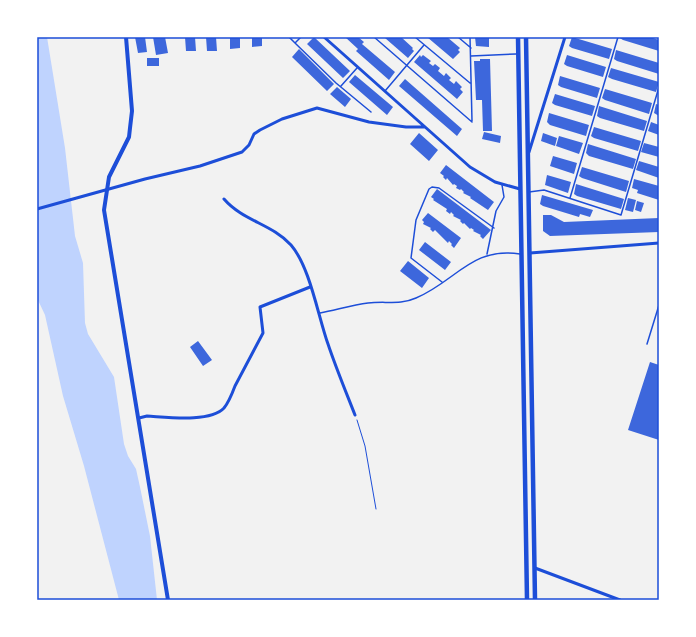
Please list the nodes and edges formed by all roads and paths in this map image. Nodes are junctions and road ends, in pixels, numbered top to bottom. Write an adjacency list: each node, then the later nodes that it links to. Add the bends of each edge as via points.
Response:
1 (126, 37): 29 (street, via 132,111 129,137)
2 (289, 37): 13 (lane)
3 (301, 37): 13 (lane)
4 (324, 37): 19 (street)
5 (374, 37): 18 (lane)
6 (415, 37): 14 (lane)
7 (458, 37): 15 (lane)
8 (470, 37): 15 (lane)
9 (518, 37): 16 (main road)
10 (526, 37): 26 (main road)
11 (565, 37): 26 (street)
12 (618, 37): 32 (lane)
13 (295, 43): 21 (lane)
14 (424, 45): 18 (lane); 20 (lane)
15 (470, 48): 17 (lane)
16 (518, 54): 17 (lane); 28 (main road)
17 (470, 56): 20 (lane)
18 (406, 66): 20 (lane, via 472,122); 23 (lane)
19 (357, 68): 21 (lane); 23 (street)
20 (471, 84)
21 (341, 87): 24 (lane)
22 (659, 87): 32 (lane, via 621,215)
23 (384, 92): 25 (street)
24 (370, 112)
25 (424, 127): 27 (street, via 470,167); 29 (street, via 369,122 317,108 260,130 254,134 242,152 200,166)
26 (528, 154): 30 (main road)
27 (502, 185): 28 (street); 34 (lane, via 504,197 496,211)
28 (520, 189): 37 (main road)
29 (105, 190): 33 (street); 45 (street, via 104,210)
30 (529, 192): 32 (lane, via 544,190); 38 (main road)
31 (224, 199): 40 (street, via 244,217 276,233 291,246 301,262)
32 (570, 199)
33 (37, 209)
34 (494, 228): 36 (lane); 39 (lane, via 439,188 429,189 416,220 411,258)
35 (659, 243): 38 (street)
36 (487, 254): 37 (lane); 39 (lane)
37 (522, 254): 49 (main road)
38 (530, 254): 47 (main road)
39 (442, 282): 42 (lane, via 423,295 408,301 369,303)
40 (310, 287): 42 (street); 45 (street, via 260,307 263,333 223,409 202,417)
41 (659, 305): 43 (lane)
42 (318, 314): 44 (street)
43 (647, 344)
44 (356, 415): 46 (path, via 365,446)
45 (139, 418): 48 (street)
46 (376, 509)
47 (535, 568): 50 (main road); 51 (street)
48 (168, 600)
49 (527, 600)
50 (535, 600)
51 (620, 600)

